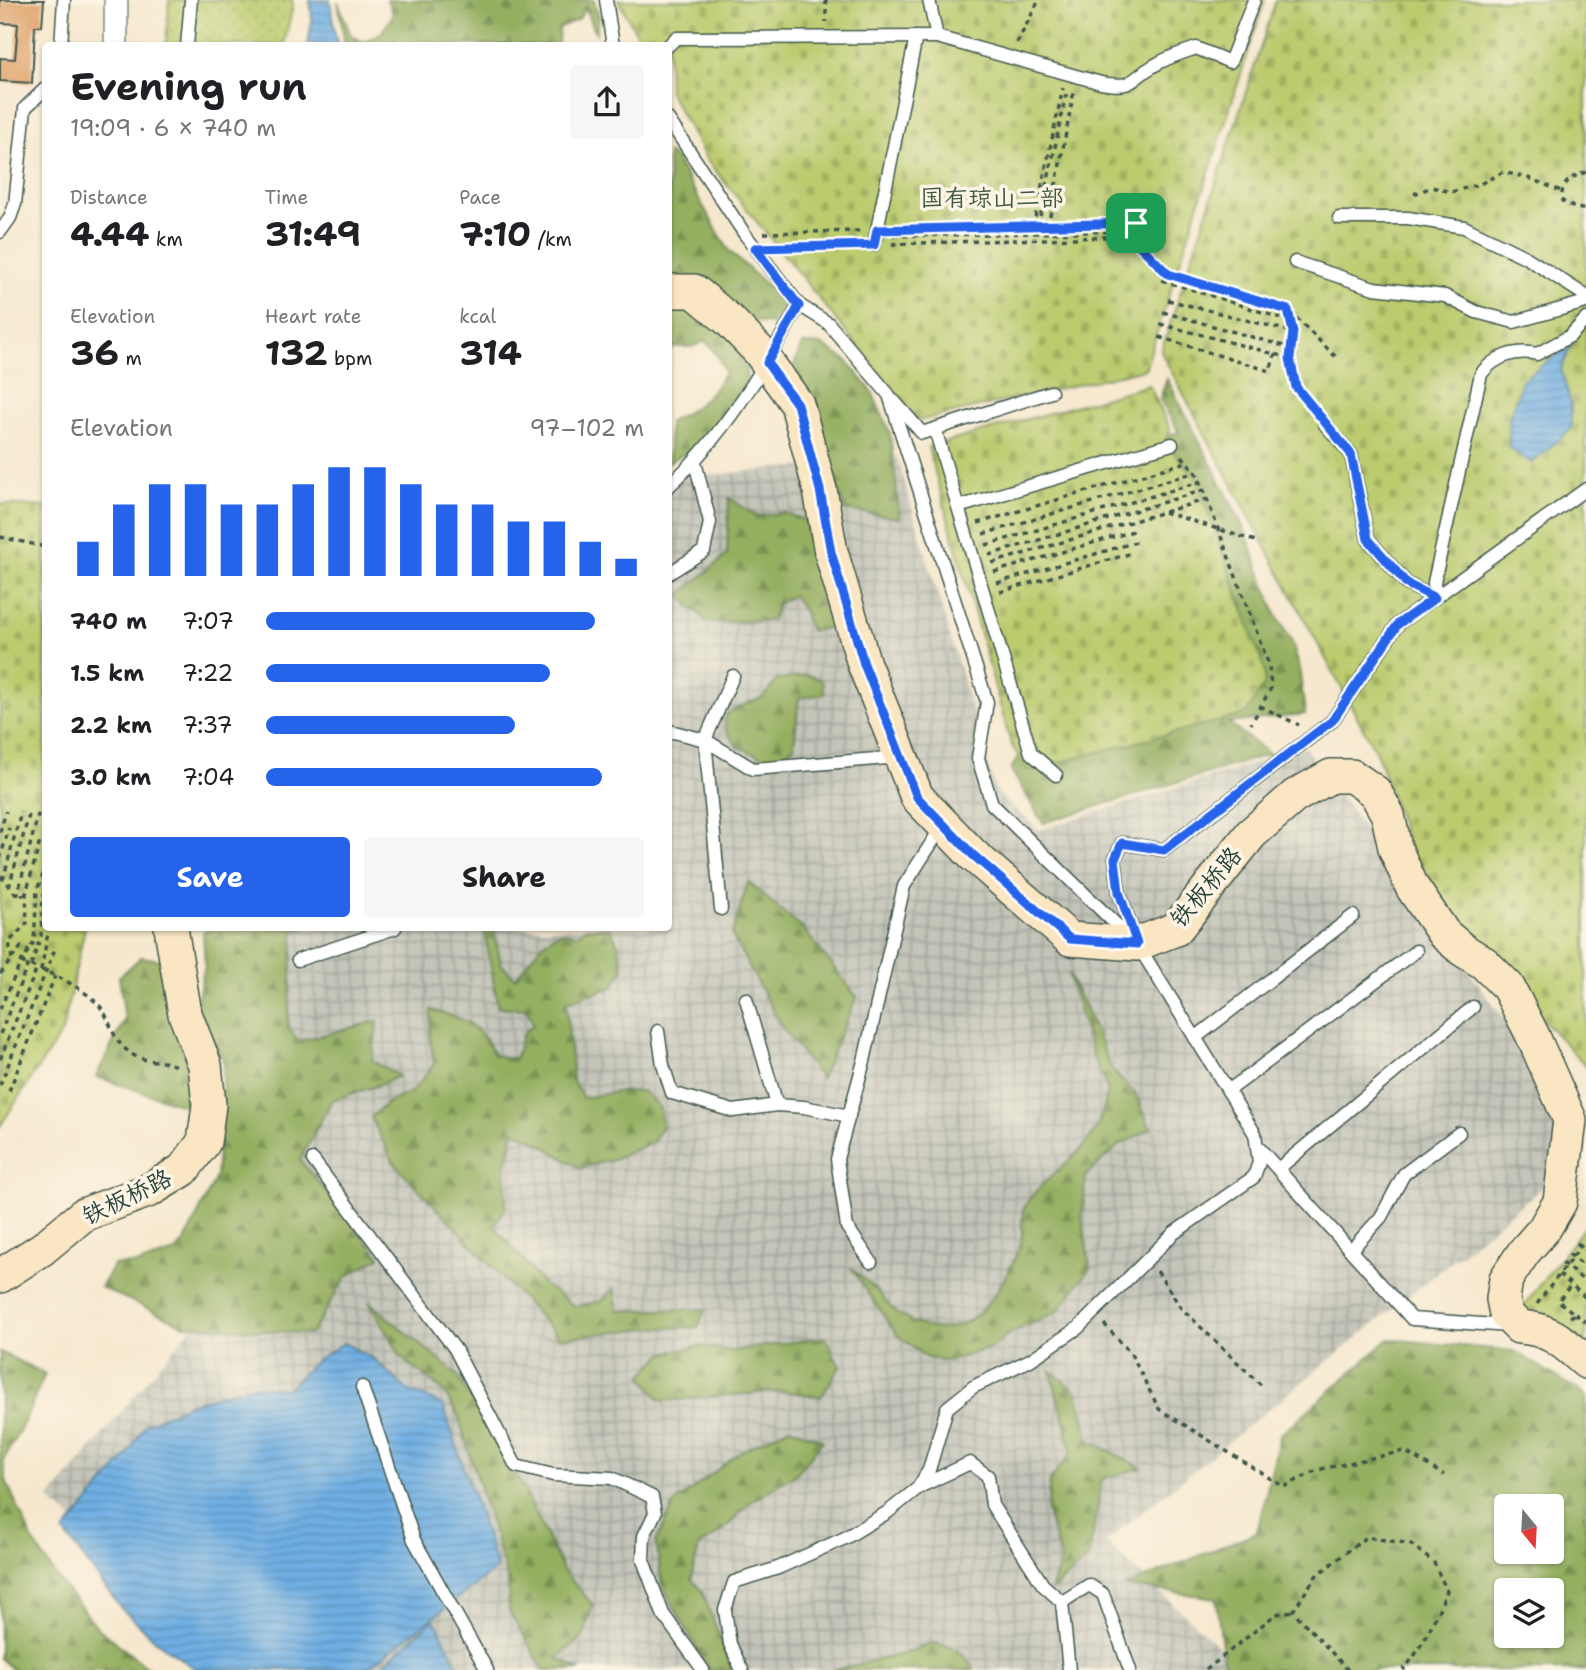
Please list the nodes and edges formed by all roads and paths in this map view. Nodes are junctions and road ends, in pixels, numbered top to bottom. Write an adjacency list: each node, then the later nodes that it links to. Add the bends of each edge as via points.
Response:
1 (64, 0): 12 (lane)
2 (116, 0): 13 (street)
3 (191, 0): 14 (lane)
4 (606, 0): 15 (lane)
5 (826, 0): 9 (path)
6 (929, 0): 11 (lane)
7 (1039, 0): 17 (path)
8 (1254, 0): 18 (lane, via 1230,62 1196,48 1152,66 1135,82 1123,86)
9 (827, 37): 10 (lane); 16 (lane, via 676,38)
10 (916, 37): 11 (lane); 34 (lane)
11 (937, 37): 17 (lane)
12 (61, 42)
13 (116, 42)
14 (187, 42)
15 (612, 42)
16 (672, 42)
17 (1010, 58): 18 (lane)
18 (1071, 75): 28 (path); 29 (path)
19 (42, 92): 31 (lane, via 25,108 15,204)
20 (672, 125): 32 (lane)
21 (1586, 172): 22 (path, via 1570,178)
22 (1561, 191): 23 (path, via 1503,172 1451,192 1432,187); 25 (path, via 1562,201)
23 (1414, 194)
24 (1138, 205): 27 (path)
25 (1586, 210)
26 (1339, 218): 39 (lane, via 1408,218 1464,227 1527,258)
27 (1136, 223): 29 (path); 30 (path)
28 (1036, 226): 29 (path); 34 (path)
29 (1048, 226)
30 (1135, 231): 33 (path); 34 (path)
31 (0, 232)
32 (744, 233): 34 (path); 35 (lane)
33 (1135, 236): 34 (path); 43 (path, via 1168,274)
34 (876, 237): 35 (path)
35 (755, 248): 42 (lane)
36 (1295, 262): 41 (lane, via 1374,288 1445,296 1476,312 1514,322)
37 (1162, 280): 46 (path)
38 (672, 291): 54 (street, 铁板桥路, via 694,291 730,321)
39 (1586, 296)
40 (1168, 300): 48 (path)
41 (1586, 302)
42 (799, 306): 54 (lane); 56 (lane, via 828,323)
43 (1288, 310): 46 (path); 53 (path)
44 (1163, 312): 50 (path)
45 (1586, 319): 79 (lane, via 1570,336 1537,354 1525,351 1496,359 1480,374 1434,582)
46 (1290, 321): 48 (path)
47 (1160, 324): 51 (path)
48 (1293, 332): 50 (path)
49 (1159, 337): 51 (path, via 1269,371)
50 (1291, 348): 52 (path)
51 (1275, 354): 52 (path)
52 (1290, 358): 57 (path, via 1296,387)
53 (1339, 360)
54 (767, 363): 60 (lane); 86 (street, 铁板桥路, via 797,404 831,552 864,664)
55 (1051, 392): 58 (lane)
56 (889, 395): 58 (lane, via 922,433); 108 (lane, via 988,702 978,758 992,804)
57 (1325, 424): 79 (lane, via 1351,454 1368,539 1407,584)
58 (935, 429): 68 (lane)
59 (1172, 444): 61 (path); 68 (lane)
60 (695, 462): 64 (lane); 78 (lane, via 710,522 704,551)
61 (1187, 462): 62 (path); 77 (path)
62 (1196, 471): 63 (path); 77 (path)
63 (1201, 481): 66 (path); 77 (path)
64 (672, 483)
65 (1586, 489): 79 (lane)
66 (1204, 490): 67 (path); 77 (path)
67 (1208, 499): 69 (path); 70 (path)
68 (958, 507): 77 (lane)
69 (1164, 512): 70 (path); 77 (path)
70 (1220, 529): 73 (path); 81 (path, via 1269,665 1271,688)
71 (1137, 530): 77 (path)
72 (0, 537): 75 (path)
73 (1256, 541)
74 (1136, 542): 77 (path)
75 (42, 546)
76 (1129, 554): 77 (path)
77 (975, 563): 87 (lane, via 1031,753)
78 (672, 571)
79 (1435, 598): 84 (lane, via 1398,624 1332,721)
80 (733, 676): 85 (lane)
81 (1260, 706): 82 (path); 84 (path)
82 (1251, 724)
83 (672, 732): 85 (lane)
84 (1316, 733): 108 (lane, via 1164,850 1122,843 1115,859 1119,892)
85 (705, 740): 86 (lane, via 753,769); 102 (lane)
86 (901, 757): 92 (street, 铁板桥路, via 917,797)
87 (1056, 775)
88 (6, 811): 94 (path)
89 (39, 811): 101 (path)
90 (21, 812): 98 (path)
91 (29, 815): 99 (path)
92 (943, 824): 108 (street, 铁板桥路, via 1070,939); 132 (lane, via 904,886)
93 (9, 828): 96 (path)
94 (0, 832)
95 (40, 841): 100 (path)
96 (0, 859)
97 (42, 877): 110 (path, via 34,942)
98 (1, 878): 99 (path)
99 (9, 887): 101 (path)
100 (26, 894): 101 (path); 112 (path, via 27,923 9,942)
101 (17, 896)
102 (721, 909)
103 (1353, 916): 125 (lane)
104 (42, 917): 115 (path, via 41,936)
105 (48, 931): 116 (path)
106 (171, 931): 127 (street, 铁板桥路, via 185,1014)
107 (386, 931): 113 (lane)
108 (1137, 944): 125 (lane); 153 (street, 铁板桥路, via 1176,929 1251,834 1295,796 1331,776 1352,776 1375,792 1412,887 1444,934 1508,987 1570,1120 1560,1202 1506,1279 1506,1314)
109 (55, 949): 117 (path)
110 (29, 950): 112 (path, via 21,947); 114 (path)
111 (1416, 951): 130 (lane)
112 (12, 959): 118 (path)
113 (298, 960)
114 (21, 962): 115 (path); 122 (path)
115 (29, 965): 116 (path); 124 (path)
116 (39, 969): 117 (path); 126 (path)
117 (48, 972): 119 (path); 128 (path)
118 (0, 974)
119 (55, 975): 127 (path, via 99,1005 115,1038 136,1057); 129 (path)
120 (746, 999): 131 (lane)
121 (1473, 1007): 136 (lane)
122 (0, 1009)
123 (657, 1031): 131 (lane, via 672,1093 733,1111)
124 (0, 1034)
125 (1195, 1038): 130 (lane)
126 (0, 1059)
127 (206, 1074): 147 (street, 铁板桥路, via 209,1105 204,1142 183,1170 150,1190 83,1215)
128 (0, 1085)
129 (9, 1091)
130 (1228, 1091): 134 (lane)
131 (777, 1105): 132 (lane)
132 (849, 1116): 143 (lane, via 837,1159 847,1227)
133 (1459, 1133): 139 (lane, via 1404,1174 1381,1217)
134 (1258, 1147): 136 (lane); 142 (lane, via 1254,1177 1174,1233)
135 (313, 1160): 162 (lane, via 455,1349 516,1466 553,1475 612,1478 652,1497 655,1513 644,1536 643,1560 663,1614)
136 (1279, 1169): 139 (lane)
137 (1586, 1239): 138 (path)
138 (1579, 1244): 140 (path); 141 (path)
139 (1351, 1250): 153 (lane, via 1412,1319)
140 (1586, 1250)
141 (1571, 1255): 144 (path); 145 (path)
142 (1149, 1257): 150 (lane); 156 (path, via 1181,1308)
143 (872, 1262)
144 (1564, 1264): 146 (path); 148 (path)
145 (1586, 1268)
146 (1559, 1274): 149 (path); 153 (path)
147 (0, 1276)
148 (1586, 1282)
149 (1586, 1298)
150 (1093, 1312): 157 (path, via 1130,1352 1159,1409 1284,1487 1317,1470 1404,1451); 158 (lane, via 1078,1328 1030,1360 974,1387 947,1408 929,1470)
151 (1574, 1314): 152 (path)
152 (1586, 1322)
153 (1519, 1327): 154 (street, via 1538,1328 1558,1338)
154 (1586, 1362)
155 (362, 1387): 161 (lane, via 414,1540)
156 (1262, 1387)
157 (1444, 1475)
158 (918, 1488): 159 (lane, via 970,1463 988,1475 992,1505 1043,1585); 163 (lane, via 845,1538 734,1582 725,1610 730,1644)
159 (1062, 1602): 164 (lane); 165 (lane, via 1089,1585 1103,1594)
160 (1293, 1611): 166 (path, via 1276,1614); 167 (path); 168 (path, via 1316,1576 1366,1537 1411,1544 1434,1563 1447,1591 1432,1626)
161 (487, 1670)
162 (703, 1670)
163 (742, 1670)
164 (1069, 1670)
165 (1130, 1670)
166 (1206, 1670)
167 (1348, 1670)
168 (1403, 1670)

